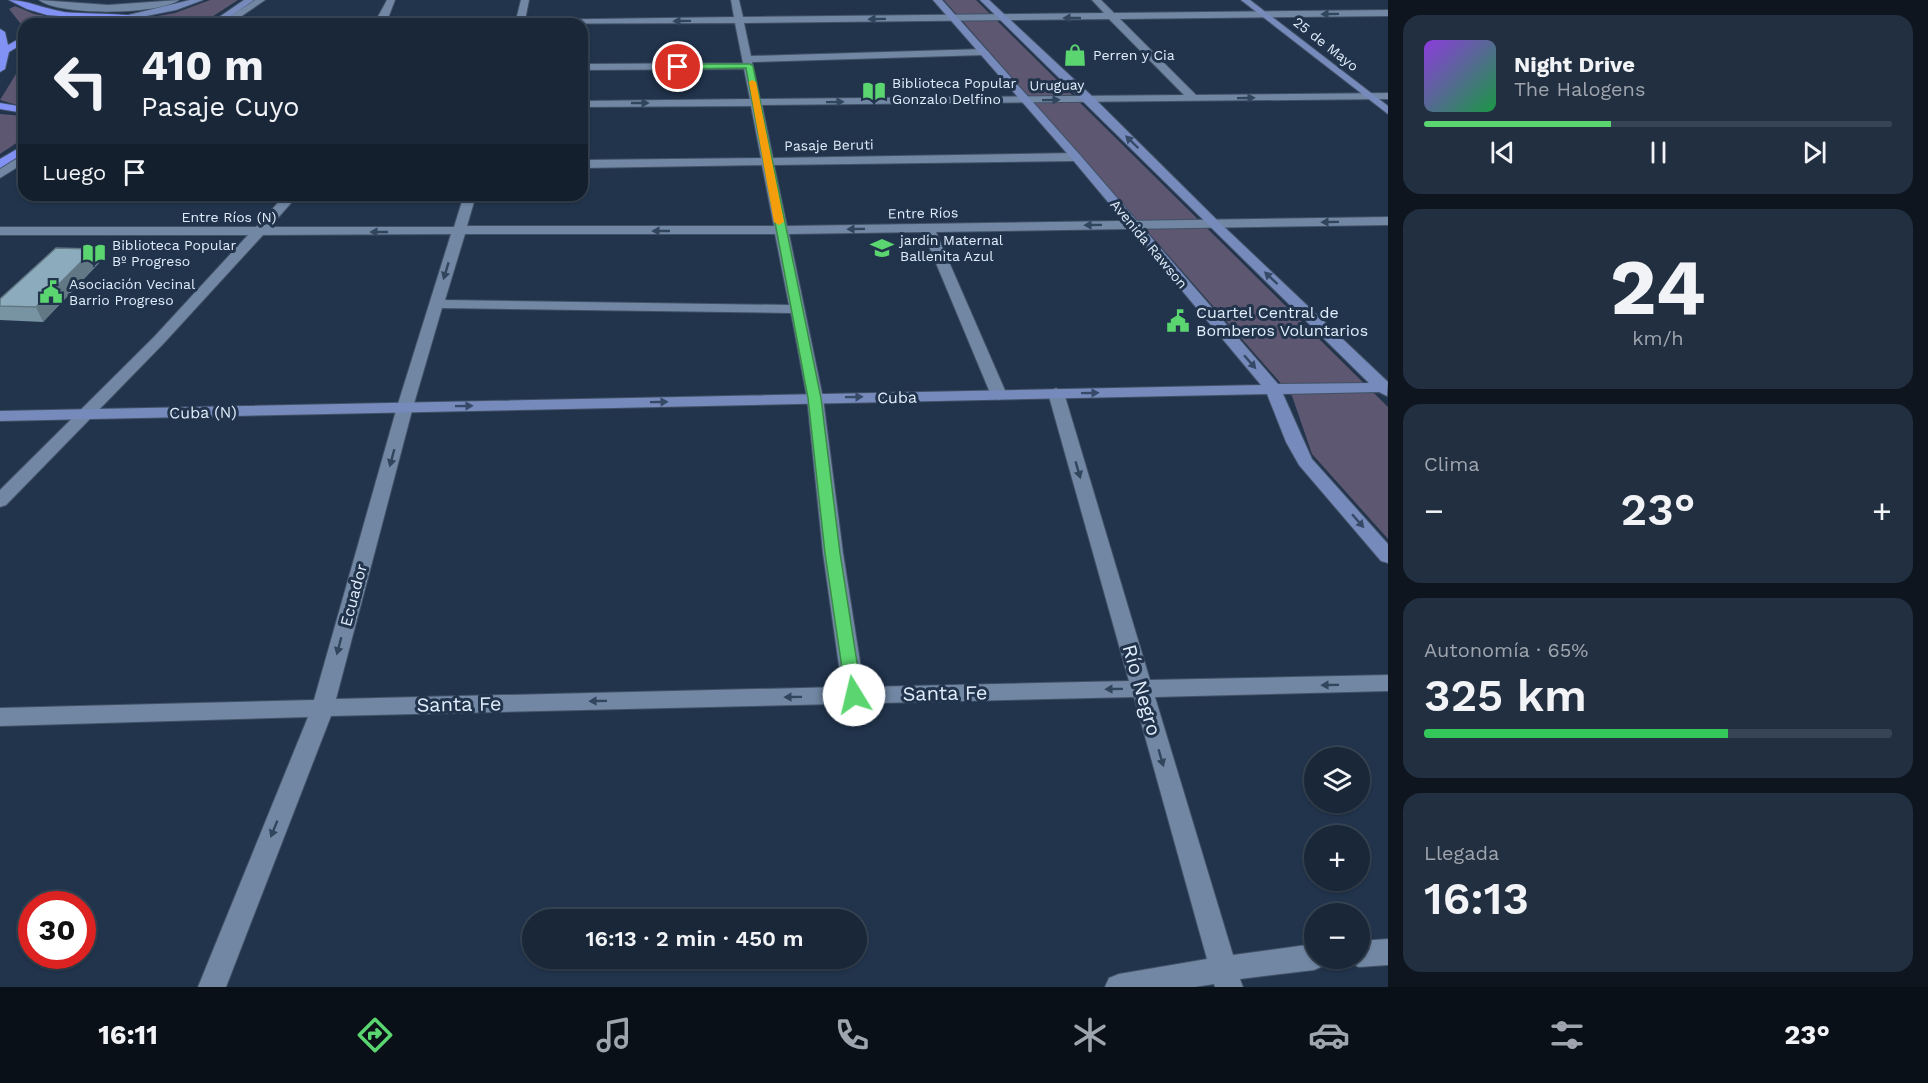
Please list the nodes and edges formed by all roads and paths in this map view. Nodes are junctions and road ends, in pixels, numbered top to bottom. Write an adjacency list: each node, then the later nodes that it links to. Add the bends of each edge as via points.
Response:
1 (13, 0): 19 (highway, via 34,8)
2 (43, 0): 14 (street, via 58,5)
3 (199, 0): 20 (street)
4 (250, 0): 21 (street)
5 (261, 0): 22 (street)
6 (391, 0): 23 (street)
7 (525, 0): 24 (street)
8 (735, 0): 28 (street)
9 (937, 0): 25 (street, Avenida Rawson)
10 (984, 0): 26 (street)
11 (1096, 0): 27 (street)
12 (1245, 0): 18 (street, 25 de Mayo)
13 (174, 1): 14 (street, via 148,7)
14 (103, 3)
15 (1353, 4): 16 (street)
16 (1367, 13): 17 (street); 18 (street, one-way to 18)
17 (1388, 13)
18 (1265, 15): 27 (street); 37 (street, 25 de Mayo)
19 (109, 18): 20 (highway)
20 (121, 18)
21 (223, 18)
22 (233, 18)
23 (383, 18)
24 (520, 18)
25 (954, 18): 26 (street); 28 (street, one-way to 28); 33 (street, Avenida Rawson)
26 (1002, 18): 27 (street, one-way to 26); 40 (street)
27 (1113, 18): 39 (street)
28 (741, 21): 29 (street, one-way to 29); 34 (street)
29 (588, 22)
30 (0, 32): 32 (highway)
31 (18, 43): 32 (highway)
32 (5, 51): 36 (highway)
33 (984, 52): 34 (street); 41 (street, Avenida Rawson)
34 (749, 62): 35 (street); 42 (street)
35 (588, 67)
36 (0, 69)
37 (1369, 96): 38 (street, Uruguay); 39 (street, Uruguay, one-way to 37); 46 (street, 25 de Mayo)
38 (1388, 96)
39 (1193, 98): 40 (street, Uruguay)
40 (1089, 99): 41 (street, Uruguay, one-way to 40); 57 (street, one-way to 40)
41 (1026, 100): 42 (street, Uruguay, one-way to 41); 47 (street, Avenida Rawson)
42 (756, 102): 43 (street, Uruguay, one-way to 42); 50 (street)
43 (588, 104)
44 (0, 106): 45 (highway)
45 (18, 109)
46 (1388, 111)
47 (1076, 157): 50 (street, Pasaje Beruti); 58 (street, Avenida Rawson)
48 (18, 158): 51 (highway)
49 (18, 160): 53 (street)
50 (768, 161): 52 (street, Pasaje Beruti); 60 (street)
51 (0, 164)
52 (588, 164)
53 (0, 174)
54 (287, 201): 62 (street)
55 (468, 201): 63 (street, Ecuador)
56 (1388, 220): 57 (street, Entre Ríos, one-way to 57)
57 (1213, 224): 58 (street, Entre Ríos); 67 (street, one-way to 57)
58 (1132, 225): 59 (street, Entre Ríos, one-way to 59); 66 (street, Avenida Rawson, one-way to 66)
59 (928, 228): 60 (street, Entre Ríos, one-way to 60); 69 (street)
60 (780, 230): 63 (street, Entre Ríos, one-way to 63); 65 (street)
61 (0, 231): 62 (street, Entre Ríos (N))
62 (260, 232): 63 (street, Entre Ríos (N), one-way to 62); 72 (street)
63 (459, 232): 64 (street, Ecuador, one-way to 64)
64 (436, 304): 65 (street); 71 (street, Ecuador)
65 (796, 309): 70 (street)
66 (1273, 389): 67 (street, Cuba); 68 (street, Cuba, one-way to 66); 75 (street, Avenida Rawson, one-way to 75, via 1305,461)
67 (1386, 389)
68 (1056, 393): 69 (street, Cuba); 77 (street, Río Negro, one-way to 77)
69 (999, 395): 70 (street, Cuba, one-way to 69)
70 (814, 398): 71 (street, Cuba, one-way to 70); 78 (street)
71 (405, 407): 72 (street, Cuba (N)); 79 (street, Ecuador, one-way to 79)
72 (85, 414): 73 (street, Cuba (N)); 74 (street)
73 (0, 416)
74 (0, 501)
75 (1388, 556)
76 (1388, 683): 77 (street, Santa Fe, one-way to 77)
77 (1141, 689): 78 (street, Santa Fe, one-way to 78); 84 (street, Río Negro, one-way to 84)
78 (854, 695): 79 (street, Santa Fe, one-way to 79)
79 (322, 708): 80 (street, Santa Fe); 85 (street, Ecuador, one-way to 85)
80 (0, 717)
81 (1388, 952): 82 (street)
82 (1370, 953)
83 (1304, 958): 84 (street, via 1270,961)
84 (1226, 978): 86 (street)
85 (212, 987)
86 (1119, 987)

